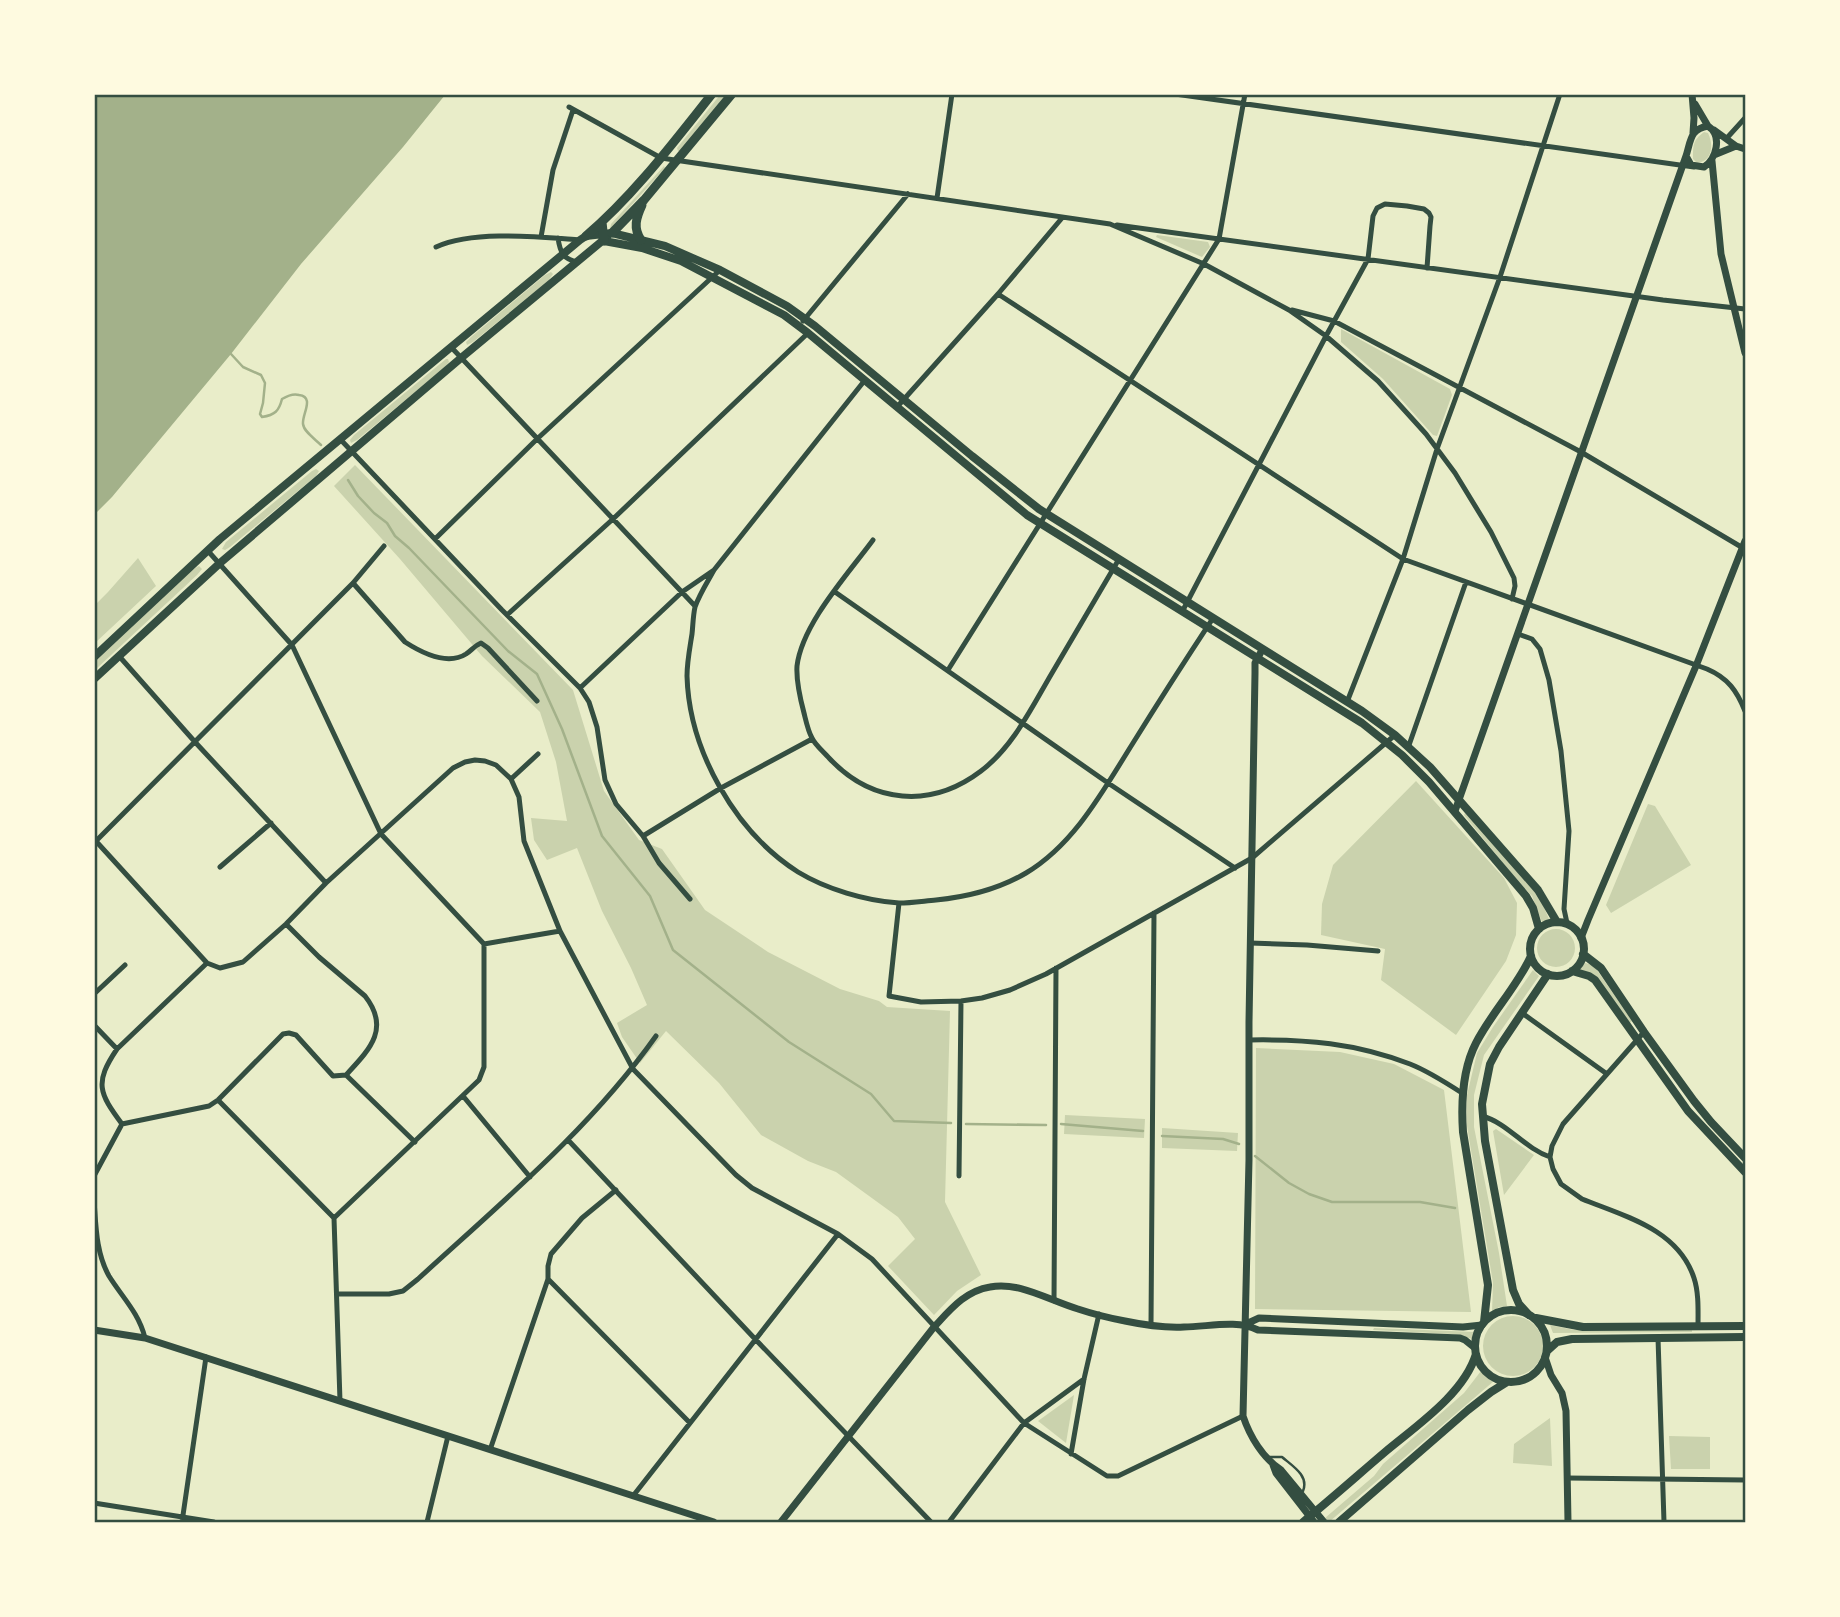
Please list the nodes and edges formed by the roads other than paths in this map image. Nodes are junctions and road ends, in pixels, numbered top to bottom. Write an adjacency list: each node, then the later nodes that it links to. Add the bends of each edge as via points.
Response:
1 (712, 94): 17 (main road)
2 (733, 94): 19 (main road)
3 (952, 94): 23 (street)
4 (1175, 94): 8 (street)
5 (1245, 94): 8 (street)
6 (1560, 94): 13 (street)
7 (1693, 97): 10 (street); 11 (street)
8 (1243, 104): 13 (street); 32 (street)
9 (1745, 118): 12 (street)
10 (1711, 128): 11 (street); 12 (street); 18 (street, via 1716,144)
11 (1693, 133): 16 (street)
12 (1726, 139): 14 (street)
13 (1544, 146): 20 (street); 41 (street)
14 (1736, 146): 15 (street); 18 (street)
15 (1745, 149)
16 (1686, 156): 20 (street); 21 (street)
17 (661, 158): 19 (street); 26 (main road); 29 (street, via 571,108)
18 (1713, 158): 21 (street); 44 (street, via 1721,254)
19 (678, 161): 22 (street); 24 (main road)
20 (1682, 166): 21 (street); 43 (street)
21 (1697, 167)
22 (908, 194): 23 (street); 48 (street)
23 (937, 198): 25 (street)
24 (644, 200): 28 (main road); 33 (main road, via 635,226)
25 (1062, 218): 27 (street); 42 (street)
26 (602, 222): 28 (main road); 31 (main road)
27 (1110, 224): 32 (street); 38 (street)
28 (606, 236): 31 (main road); 33 (main road); 37 (main road); 40 (main road)
29 (541, 237): 30 (street); 34 (street, via 453,240)
30 (558, 238): 31 (street); 35 (street)
31 (583, 238): 35 (main road)
32 (1219, 239): 36 (street); 38 (street)
33 (641, 240): 40 (main road, via 665,246)
34 (436, 247)
35 (562, 255): 37 (street); 52 (main road)
36 (1368, 259): 39 (street); 39 (street, via 1377,208 1407,206 1424,209 1430,217); 47 (street)
37 (577, 262): 54 (main road)
38 (1204, 264): 46 (street); 57 (street)
39 (1427, 268): 41 (street)
40 (717, 273): 48 (main road, via 787,306); 62 (street)
41 (1500, 277): 43 (street); 58 (street)
42 (998, 294): 57 (street); 59 (street)
43 (1637, 296): 44 (street); 65 (street)
44 (1734, 308): 45 (street); 53 (street)
45 (1745, 309)
46 (1289, 310): 47 (street); 51 (street)
47 (1334, 321): 51 (street); 58 (street)
48 (802, 322): 49 (main road); 50 (main road)
49 (815, 326): 50 (street); 55 (main road)
50 (808, 333): 56 (main road); 68 (street)
51 (1326, 336): 63 (street, via 1378,381); 66 (street)
52 (451, 347): 54 (street); 61 (main road)
53 (1745, 353)
54 (461, 358): 62 (street); 64 (main road)
55 (871, 372): 56 (street); 59 (main road)
56 (864, 380): 60 (main road); 79 (street)
57 (1130, 381): 66 (street); 67 (street)
58 (1459, 387): 63 (street); 65 (street)
59 (904, 399): 60 (street); 67 (main road)
60 (897, 407): 69 (main road)
61 (341, 439): 64 (street); 74 (main road)
62 (537, 439): 68 (street); 70 (street)
63 (1437, 449): 76 (street); 84 (street, via 1471,497 1514,578)
64 (352, 451): 70 (street); 77 (main road)
65 (1581, 452): 73 (street); 86 (street)
66 (1259, 464): 76 (street); 85 (street)
67 (1046, 513): 69 (street); 75 (main road)
68 (612, 519): 82 (street); 89 (street)
69 (1040, 523): 78 (main road); 99 (street)
70 (435, 539): 89 (street)
71 (873, 540): 83 (street)
72 (384, 546): 81 (street)
73 (1745, 546): 98 (street)
74 (208, 551): 77 (street); 96 (main road)
75 (1119, 559): 78 (street); 85 (main road)
76 (1403, 559): 80 (street); 103 (street)
77 (220, 563): 93 (street); 95 (main road)
78 (1114, 569): 88 (main road); 106 (street)
79 (715, 570): 82 (street); 87 (street)
80 (1466, 582): 84 (street); 111 (street)
81 (353, 583): 93 (street); 102 (street, via 405,642 444,658 465,655 481,643)
82 (682, 592): 87 (street); 101 (street)
83 (835, 592): 99 (street); 108 (street, via 804,639 797,666 798,694)
84 (1511, 599): 86 (street)
85 (1188, 602): 88 (street); 90 (main road)
86 (1528, 605): 92 (street); 98 (street)
87 (695, 606): 116 (street, via 687,675 691,706 707,764)
88 (1182, 612): 91 (main road)
89 (507, 615): 101 (street)
90 (1213, 618): 91 (street); 94 (main road)
91 (1207, 627): 97 (main road); 115 (street)
92 (1518, 634): 117 (street); 131 (street, via 1532,639 1540,649 1549,680 1569,831)
93 (292, 645): 109 (street); 120 (street)
94 (1262, 650): 97 (street); 103 (main road)
95 (119, 656): 100 (main road); 109 (street)
96 (94, 657)
97 (1257, 659): 104 (main road); 123 (street)
98 (1696, 666): 105 (street, via 1733,686); 135 (street)
99 (948, 670): 106 (street)
100 (94, 679)
101 (580, 688): 121 (street, via 597,727 605,780 615,804)
102 (537, 701)
103 (1347, 702): 104 (street); 107 (main road)
104 (1342, 711): 110 (main road)
105 (1745, 711)
106 (1023, 723): 108 (street, via 983,770 961,785 917,798 864,787); 115 (street)
107 (1395, 735): 110 (street); 111 (main road)
108 (812, 739): 116 (street)
109 (195, 742): 119 (street); 122 (street)
110 (1387, 742): 113 (main road); 123 (street)
111 (1409, 747): 113 (street); 117 (main road)
112 (538, 754): 114 (street)
113 (1402, 755): 118 (main road)
114 (511, 779): 120 (street, via 496,765 466,762 440,779); 134 (street, via 519,797 524,841)
115 (1108, 783): 125 (street); 128 (street, via 1056,850 1027,872 977,893)
116 (721, 788): 121 (street); 128 (street, via 744,824 799,872 855,895)
117 (1459, 801): 118 (street); 130 (main road, via 1538,890)
118 (1455, 811): 133 (main road, via 1526,896)
119 (271, 823): 124 (street); 126 (street)
120 (381, 834): 126 (street); 137 (street)
121 (643, 836): 127 (street)
122 (95, 841): 141 (street)
123 (1252, 858): 125 (street); 136 (street)
124 (220, 867)
125 (1235, 868): 129 (street)
126 (326, 883): 132 (street)
127 (690, 899)
128 (899, 903): 147 (street, via 889,996 921,1002)
129 (1154, 913): 143 (street); 183 (street)
130 (1557, 922): 131 (main road); 133 (main road)
131 (1567, 923): 135 (main road)
132 (286, 924): 141 (street, via 243,962 220,968); 157 (street, via 365,996 376,1013 376,1035)
133 (1539, 929): 140 (main road, via 1531,941)
134 (560, 931): 137 (street); 155 (street)
135 (1581, 939): 139 (main road)
136 (1250, 943): 138 (street); 152 (street)
137 (484, 944): 159 (street, via 484,1067 479,1080)
138 (1378, 951)
139 (1583, 954): 144 (main road); 150 (main road, via 1601,968)
140 (1531, 956): 145 (main road); 158 (main road, via 1476,1042)
141 (207, 963): 154 (street)
142 (125, 965): 146 (street)
143 (1056, 968): 147 (street, via 1010,990); 177 (street)
144 (1572, 971): 145 (main road); 153 (main road, via 1595,981)
145 (1548, 974): 148 (main road)
146 (94, 994)
147 (961, 1001): 169 (street)
148 (1522, 1013): 156 (street); 161 (main road, via 1490,1063)
149 (94, 1025): 154 (street)
150 (1644, 1032): 153 (street); 166 (main road, via 1694,1101)
151 (656, 1036): 155 (street)
152 (1249, 1040): 158 (street, via 1339,1044 1410,1064); 182 (street)
153 (1637, 1040): 156 (street); 167 (main road, via 1688,1111)
154 (117, 1049): 162 (street, via 106,1065 102,1085 107,1104)
155 (633, 1069): 163 (street); 174 (street, via 752,1188)
156 (1607, 1074): 165 (street, via 1563,1124)
157 (346, 1076): 160 (street, via 333,1076 296,1035 283,1034); 164 (street)
158 (1462, 1093): 181 (main road, via 1463,1132 1488,1285)
159 (463, 1096): 164 (street); 170 (street)
160 (218, 1100): 162 (street, via 209,1106); 173 (street)
161 (1482, 1115): 165 (street); 179 (main road, via 1513,1290)
162 (122, 1124): 168 (street)
163 (569, 1140): 170 (street); 171 (street)
164 (415, 1142): 173 (street)
165 (1550, 1157): 184 (street, via 1561,1184 1571,1193 1655,1229 1672,1244 1694,1278)
166 (1745, 1158)
167 (1745, 1172)
168 (94, 1176)
169 (960, 1176)
170 (530, 1177): 176 (street, via 403,1291)
171 (616, 1190): 175 (street, via 582,1218 551,1254); 193 (street)
172 (94, 1200): 191 (street, via 100,1256 136,1313)
173 (334, 1218): 176 (street)
174 (838, 1234): 186 (street, via 872,1259); 193 (street)
175 (548, 1279): 201 (street); 205 (street)
176 (337, 1294): 199 (street)
177 (1055, 1301): 178 (street); 186 (street, via 990,1286 962,1299)
178 (1099, 1314): 183 (street); 197 (street)
179 (1531, 1316): 181 (main road, via 1510,1310); 184 (main road, via 1583,1327); 195 (main road, via 1545,1334)
180 (1367, 1323): 181 (street, via 1463,1327); 182 (street, via 1259,1318); 188 (street)
181 (1483, 1323): 194 (main road)
182 (1247, 1324): 183 (street); 188 (street, via 1258,1330); 200 (street)
183 (1152, 1325)
184 (1699, 1326): 185 (main road); 189 (street)
185 (1745, 1326)
186 (934, 1327): 202 (street); 204 (street)
187 (94, 1330): 191 (street)
188 (1367, 1334): 194 (street, via 1460,1338)
189 (1699, 1337): 190 (main road); 192 (main road)
190 (1745, 1337)
191 (145, 1338): 196 (street)
192 (1658, 1338): 195 (main road, via 1572,1339 1558,1342); 209 (street)
193 (757, 1340): 201 (street); 204 (street)
194 (1476, 1351): 198 (main road, via 1484,1370); 214 (main road, via 1472,1368 1440,1405)
195 (1546, 1354): 198 (main road, via 1530,1377); 208 (street, via 1565,1403)
196 (206, 1357): 199 (street); 215 (street)
197 (1084, 1379): 202 (street); 206 (street)
198 (1507, 1382): 223 (main road)
199 (340, 1401): 203 (street)
200 (1243, 1416): 206 (street, via 1118,1476 1107,1476); 207 (street, via 1250,1435)
201 (690, 1423): 212 (street)
202 (1024, 1423): 206 (street); 221 (street)
203 (448, 1436): 205 (street); 217 (street)
204 (848, 1436): 219 (street); 220 (street)
205 (490, 1450): 212 (street)
206 (1071, 1454)
207 (1270, 1462): 211 (street); 211 (lane, via 1272,1457 1282,1457 1300,1472 1305,1488); 214 (street)
208 (1567, 1478): 209 (street); 224 (street)
209 (1662, 1480): 210 (street); 225 (street)
210 (1745, 1480)
211 (1301, 1494): 214 (street)
212 (633, 1496): 218 (street)
213 (94, 1503): 215 (street)
214 (1310, 1519): 222 (street)
215 (182, 1520): 216 (street)
216 (214, 1522)
217 (427, 1522)
218 (714, 1522)
219 (781, 1522)
220 (931, 1522)
221 (949, 1522)
222 (1324, 1522)
223 (1339, 1522)
224 (1567, 1522)
225 (1664, 1522)

